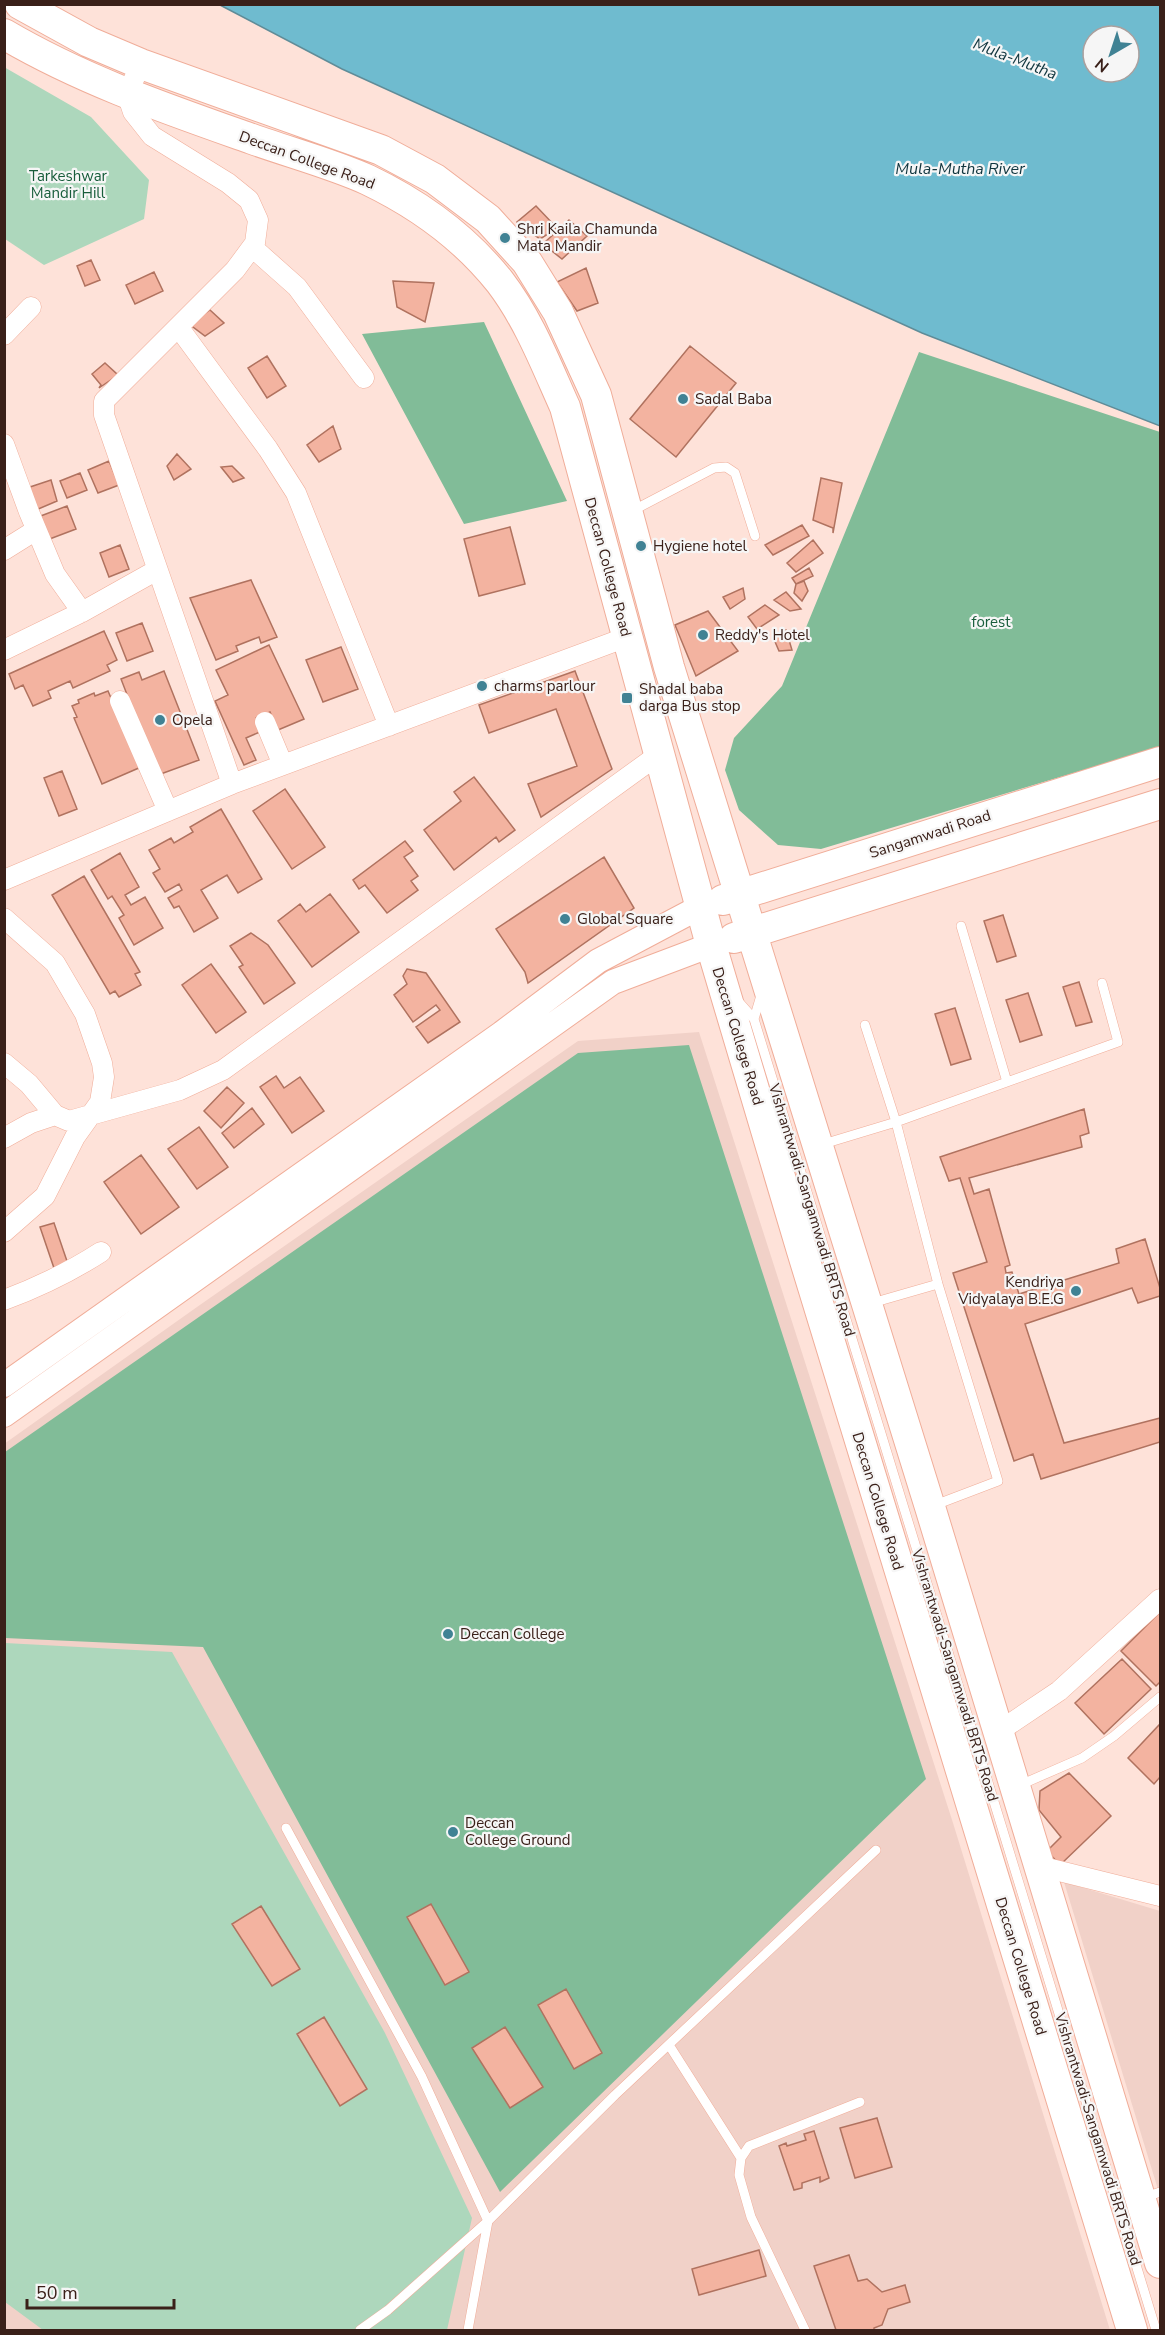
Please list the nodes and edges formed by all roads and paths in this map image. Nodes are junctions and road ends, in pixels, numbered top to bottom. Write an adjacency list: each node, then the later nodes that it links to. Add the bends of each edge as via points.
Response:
1 (20, 4): 3 (main road, via 89,42)
2 (4, 34): 4 (main road, Deccan College Road, via 73,71)
3 (141, 64): 4 (street); 11 (main road, via 381,150 435,178 488,219 527,262 558,312 596,395)
4 (127, 94): 5 (street, via 133,112 152,136 249,200 258,220); 17 (main road, Deccan College Road, via 366,179 415,206 464,243 500,283 529,328 565,407)
5 (252, 247): 7 (street); 9 (street, via 297,287)
6 (31, 308): 8 (street)
7 (179, 328): 15 (street, via 104,401 104,415); 21 (street, via 296,493)
8 (4, 335)
9 (364, 378)
10 (4, 444): 12 (street)
11 (628, 513): 13 (lane, via 714,468 726,467 735,473); 29 (main road, via 669,667)
12 (36, 530): 14 (street); 16 (street, via 56,574)
13 (755, 536)
14 (4, 550)
15 (157, 570): 16 (street); 25 (street)
16 (82, 612): 18 (street)
17 (627, 637): 21 (street); 22 (main road, Deccan College Road)
18 (4, 650)
19 (120, 701): 27 (street)
20 (265, 722): 24 (street)
21 (389, 726): 24 (street)
22 (658, 755): 30 (main road, Deccan College Road); 43 (street, via 223,1070 180,1090)
23 (1161, 762): 29 (main road, Sangamwadi Road)
24 (283, 765): 25 (street)
25 (232, 784): 27 (street)
26 (1161, 804): 33 (main road)
27 (168, 811): 28 (street)
28 (4, 880)
29 (740, 894): 30 (main road, Sangamwadi Road); 33 (main road)
30 (700, 908): 34 (main road, Deccan College Road); 52 (street, via 598,960 502,1033)
31 (4, 918): 43 (street, via 55,963 85,1014 104,1077 100,1102)
32 (962, 926): 41 (lane)
33 (751, 932): 34 (main road); 35 (main road)
34 (711, 945): 36 (main road, Deccan College Road); 53 (street, via 614,982)
35 (766, 978): 38 (lane); 46 (main road)
36 (722, 982): 38 (lane); 72 (main road, Deccan College Road)
37 (1102, 983): 41 (lane, via 1118,1042)
38 (754, 1019): 73 (lane, Vishrantwadi-Sangamwadi BRTS Road)
39 (866, 1025): 44 (lane)
40 (4, 1063): 42 (street)
41 (1008, 1082): 44 (lane)
42 (56, 1115): 43 (street, via 69,1121); 45 (street)
43 (91, 1116): 47 (street, via 75,1137 45,1196)
44 (896, 1122): 46 (lane); 49 (lane)
45 (4, 1138)
46 (818, 1146): 51 (main road)
47 (4, 1232)
48 (101, 1252): 50 (street, via 56,1279)
49 (938, 1284): 51 (lane); 54 (lane, via 998,1480)
50 (4, 1300)
51 (867, 1304): 54 (main road)
52 (4, 1385)
53 (4, 1415)
54 (930, 1507): 57 (main road)
55 (1161, 1599): 57 (street, via 1059,1691)
56 (1161, 1697): 58 (lane, via 1082,1758)
57 (998, 1732): 58 (main road)
58 (1015, 1788): 61 (main road)
59 (286, 1828): 67 (lane, via 422,2077)
60 (876, 1850): 63 (lane)
61 (1039, 1866): 62 (street); 66 (main road)
62 (1161, 1896)
63 (669, 2045): 65 (lane); 67 (lane)
64 (860, 2102): 65 (lane, via 749,2146)
65 (741, 2158): 71 (lane, via 739,2175 751,2217)
66 (1151, 2195): 68 (main road)
67 (488, 2221): 69 (lane); 70 (lane)
68 (1161, 2264)
69 (360, 2331)
70 (468, 2331)
71 (805, 2331)
72 (1132, 2331)
73 (1156, 2331)

